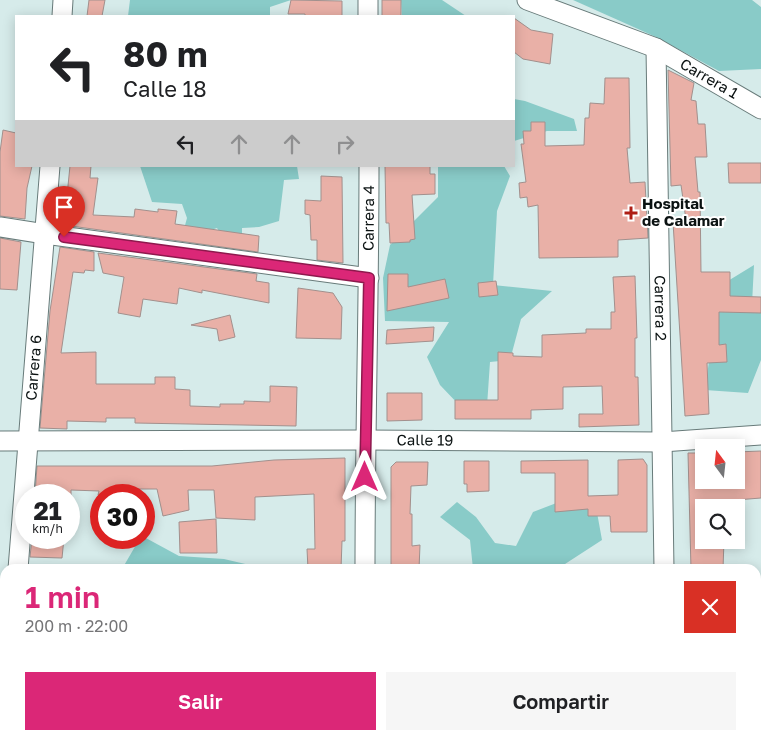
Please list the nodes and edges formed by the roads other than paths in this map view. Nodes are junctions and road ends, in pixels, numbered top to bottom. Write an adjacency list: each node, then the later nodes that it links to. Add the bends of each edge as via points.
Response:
1 (63, 0): 4 (street)
2 (368, 0): 5 (street)
3 (527, 0): 6 (street, Carrera 1)
4 (62, 15)
5 (368, 15)
6 (656, 48): 7 (street, Carrera 1); 17 (street, Carrera 2)
7 (761, 110)
8 (50, 167): 11 (street, Carrera 6)
9 (369, 167): 12 (street, Carrera 4)
10 (0, 227): 11 (street)
11 (44, 234): 12 (street); 16 (street, Carrera 6)
12 (369, 278): 14 (street, Carrera 4)
13 (761, 435): 17 (street, Calle 19)
14 (365, 440): 16 (street, Calle 19); 17 (street, Calle 19); 19 (street, Carrera 4)
15 (0, 441): 16 (street, Calle 19)
16 (28, 441): 18 (street, Carrera 6)
17 (662, 442): 20 (street, Carrera 2)
18 (18, 564)
19 (365, 564)
20 (664, 564)

